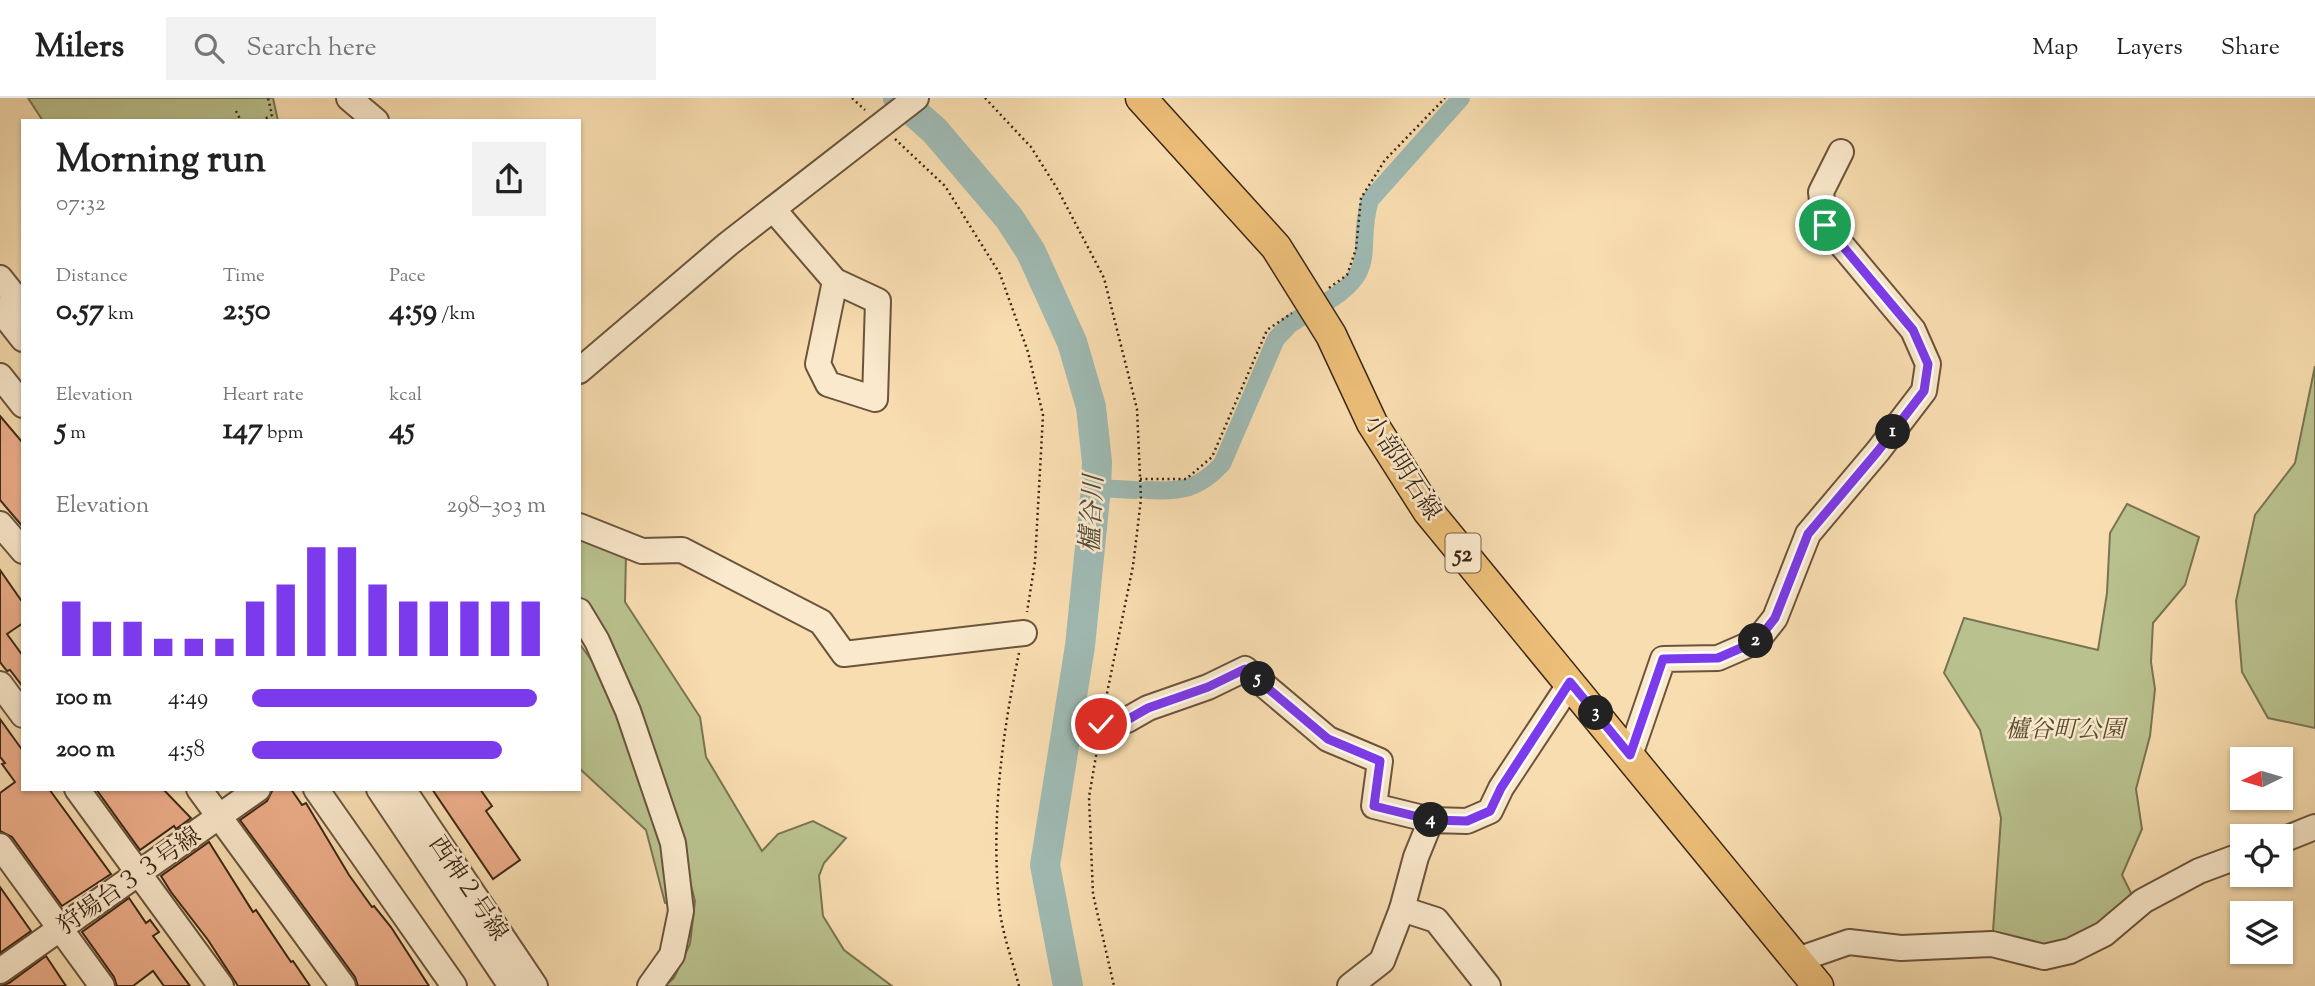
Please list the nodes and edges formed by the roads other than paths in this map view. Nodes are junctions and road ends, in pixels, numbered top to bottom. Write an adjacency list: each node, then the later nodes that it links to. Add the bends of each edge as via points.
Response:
1 (349, 98): 4 (street)
2 (916, 98): 6 (street)
3 (1140, 98): 18 (main road, 小部明石線 / 52, via 1276,247 1331,335 1372,423 1428,510)
4 (374, 119)
5 (1841, 152): 20 (street, via 1821,192 1825,225 1913,330 1928,364 1924,391 1808,534 1775,618 1757,641 1718,658 1663,659)
6 (773, 209): 8 (street); 12 (street)
7 (0, 278): 9 (street)
8 (835, 281)
9 (21, 304)
10 (0, 310): 11 (street)
11 (21, 336)
12 (581, 369)
13 (0, 376): 14 (street)
14 (21, 402)
15 (581, 527): 17 (street, via 642,551 682,550 821,622 844,654)
16 (581, 614): 44 (street, via 628,711 673,843 681,911 672,955)
17 (1024, 633)
18 (1570, 682): 20 (main road, 小部明石線 / 52); 28 (street, via 1490,811 1467,821)
19 (1101, 724): 28 (street, via 1127,720 1245,669 1328,739 1380,761 1374,806)
20 (1630, 755): 36 (main road, 小部明石線 / 52)
21 (78, 791): 33 (street)
22 (201, 791): 27 (street)
23 (255, 791): 27 (street, 狩場台３３号線)
24 (317, 791): 41 (street)
25 (380, 791): 42 (street, 西神２号線)
26 (405, 791): 43 (street, 西神２号線)
27 (219, 816): 33 (street, 狩場台３３号線); 40 (street)
28 (1431, 820): 34 (street)
29 (2315, 827): 30 (street)
30 (2293, 836)
31 (0, 846): 35 (street)
32 (2230, 859): 36 (street, via 2143,901 2104,933 2070,951 2044,957 1992,944 1900,948 1849,942)
33 (139, 873): 35 (street, 狩場台３３号線); 39 (street)
34 (1402, 909): 45 (street, via 1382,961); 46 (street, via 1436,920)
35 (61, 928): 37 (street, 狩場台３３号線); 38 (street)
36 (1797, 960): 47 (main road, 小部明石線 / 52)
37 (0, 971)
38 (102, 986)
39 (220, 986)
40 (343, 986)
41 (454, 986)
42 (511, 986)
43 (535, 986)
44 (650, 986)
45 (1350, 986)
46 (1488, 986)
47 (1818, 986)

